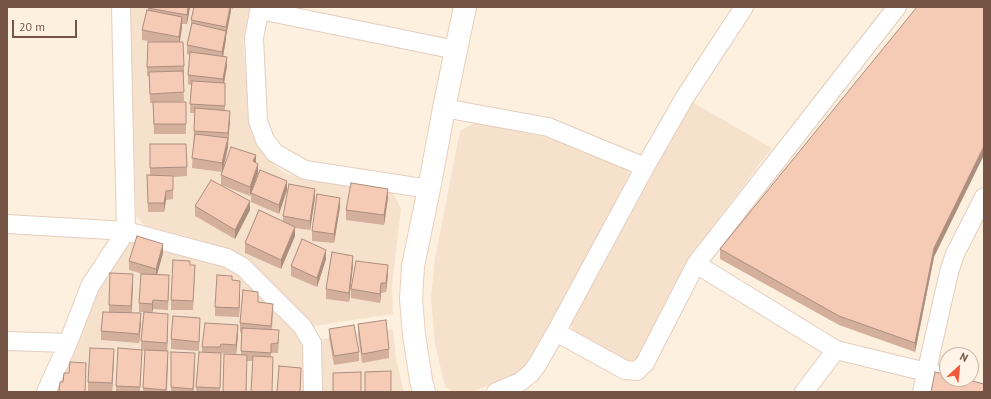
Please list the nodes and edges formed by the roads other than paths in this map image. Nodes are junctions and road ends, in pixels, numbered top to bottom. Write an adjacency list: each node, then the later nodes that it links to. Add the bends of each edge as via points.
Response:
1 (121, 7): 12 (street)
2 (465, 7): 6 (street)
3 (744, 7): 8 (street, via 685,97)
4 (897, 7): 13 (street)
5 (260, 8): 6 (street); 9 (street, via 254,38 258,121 265,140 275,153 305,170)
6 (456, 50): 7 (street)
7 (444, 108): 8 (street, via 548,127); 9 (street)
8 (645, 167): 14 (street)
9 (429, 189): 22 (street, via 413,266 411,299 414,336)
10 (984, 197): 18 (street, via 955,254 949,272)
11 (7, 224): 12 (street)
12 (126, 231): 16 (street, via 90,286); 21 (street, via 227,258 243,267 302,326 312,343)
13 (696, 264): 14 (street, via 645,363 637,371 625,370); 17 (street)
14 (556, 332): 23 (street, via 530,374 520,382)
15 (7, 341): 16 (street)
16 (68, 343): 20 (street)
17 (836, 350): 18 (street); 24 (street)
18 (927, 372): 19 (street); 25 (street)
19 (939, 375)
20 (46, 392)
21 (314, 392)
22 (424, 392)
23 (496, 392)
24 (804, 392)
25 (922, 392)

